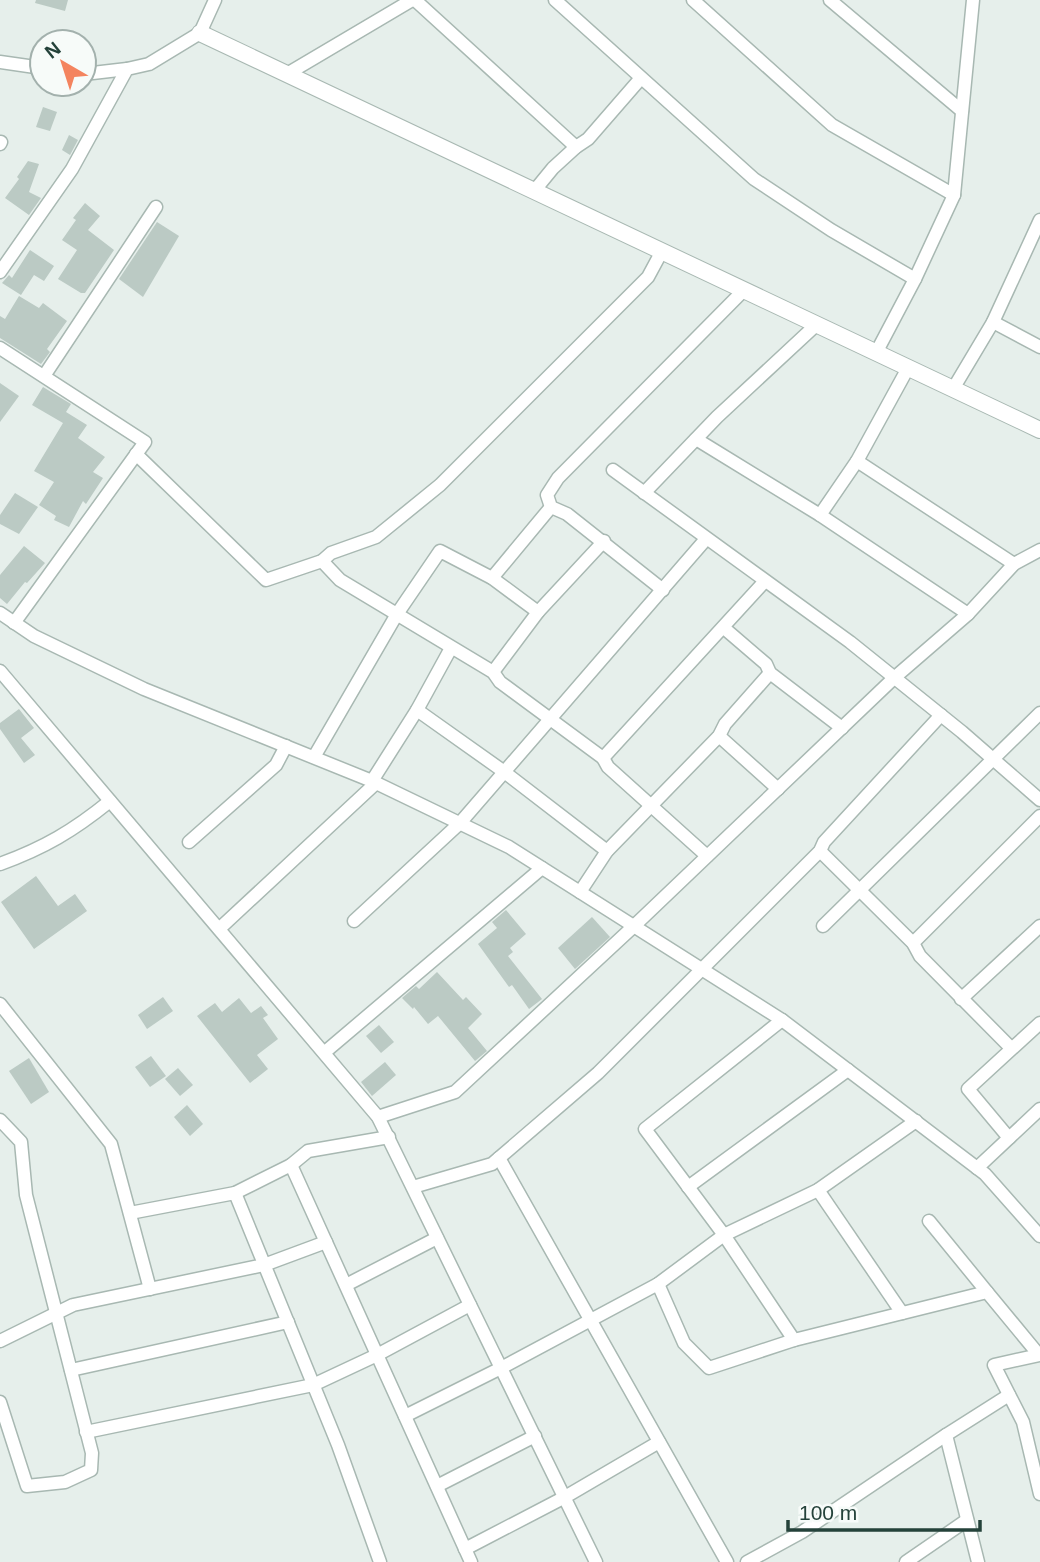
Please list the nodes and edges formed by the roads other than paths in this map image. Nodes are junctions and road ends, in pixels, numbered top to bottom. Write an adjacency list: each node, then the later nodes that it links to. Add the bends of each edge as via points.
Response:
1 (215, 0): 7 (street)
2 (414, 0): 12 (street); 15 (street)
3 (555, 0): 13 (street)
4 (693, 0): 17 (street, via 832,125)
5 (830, 0): 14 (street)
6 (973, 0): 14 (street)
7 (200, 33): 10 (street, via 149,64); 12 (street)
8 (0, 62): 9 (street)
9 (28, 66)
10 (127, 69): 11 (street); 21 (street, via 72,169)
11 (98, 72)
12 (287, 74): 16 (street)
13 (641, 78): 15 (street, via 588,139); 22 (street, via 754,179)
14 (962, 111): 17 (street)
15 (576, 146): 16 (street)
16 (535, 190): 20 (street)
17 (954, 195): 22 (street)
18 (156, 206): 30 (street)
19 (1040, 220): 24 (street)
20 (662, 251): 23 (street); 43 (street, via 648,277 440,485 376,537 331,553)
21 (0, 272)
22 (915, 279): 28 (street)
23 (744, 290): 25 (street); 38 (street, via 558,478 547,495)
24 (993, 322): 26 (street); 31 (street)
25 (816, 325): 28 (street); 33 (street)
26 (1040, 347)
27 (0, 348): 30 (street)
28 (876, 353): 29 (street)
29 (908, 368): 31 (street); 35 (street)
30 (44, 376): 34 (street, via 145,442)
31 (953, 389): 32 (street)
32 (1040, 430)
33 (696, 439): 37 (street); 39 (street)
34 (136, 454): 43 (street, via 267,580); 52 (street)
35 (857, 461): 39 (street); 44 (street)
36 (612, 470): 37 (street)
37 (643, 494): 40 (street)
38 (551, 508): 41 (street); 45 (street)
39 (820, 515): 51 (street)
40 (706, 539): 46 (street); 47 (street)
41 (604, 541): 47 (street); 48 (street)
42 (1040, 550): 44 (street)
43 (322, 561): 50 (street, via 340,580)
44 (1014, 564): 51 (street)
45 (492, 578): 48 (street); 50 (street, via 440,551)
46 (765, 581): 53 (street); 58 (street)
47 (663, 590): 62 (street)
48 (538, 612): 56 (street)
49 (0, 613): 52 (street)
50 (397, 614): 54 (street); 66 (street)
51 (968, 614): 58 (street)
52 (14, 623): 65 (street, via 145,689)
53 (724, 628): 57 (street, via 766,664); 67 (street)
54 (452, 648): 56 (street); 59 (street)
55 (0, 671): 73 (street)
56 (492, 672): 62 (street)
57 (770, 673): 63 (street); 64 (street)
58 (894, 678): 61 (street); 63 (street)
59 (417, 710): 69 (street); 70 (street)
60 (1040, 713): 68 (street)
61 (941, 715): 68 (street); 79 (street)
62 (548, 718): 67 (street); 69 (street)
63 (842, 728): 71 (street)
64 (719, 736): 71 (street); 74 (street)
65 (286, 746): 66 (street); 77 (street, via 276,765)
66 (314, 757): 70 (street)
67 (603, 758): 74 (street)
68 (992, 759): 72 (street); 83 (street)
69 (503, 771): 76 (street); 78 (street)
70 (374, 782): 76 (street); 89 (street)
71 (778, 789): 80 (street)
72 (1040, 800)
73 (110, 801): 81 (street, via 46,846); 89 (street)
74 (651, 806): 78 (street); 80 (street)
75 (1040, 816): 90 (street)
76 (460, 823): 82 (street); 85 (street)
77 (189, 842)
78 (607, 851): 84 (street)
79 (820, 851): 83 (street); 91 (street)
80 (708, 856): 86 (street)
81 (0, 864)
82 (542, 867): 84 (street); 97 (street)
83 (858, 890): 87 (street); 90 (street)
84 (580, 892): 86 (street)
85 (354, 921)
86 (634, 926): 91 (street); 100 (street, via 455,1092)
87 (823, 926)
88 (1040, 926): 92 (street)
89 (219, 929): 97 (street)
90 (913, 943): 92 (street)
91 (702, 969): 94 (street); 105 (street, via 598,1073)
92 (961, 999): 96 (street)
93 (0, 1003): 112 (street, via 111,1144)
94 (782, 1020): 98 (street); 109 (street, via 645,1129)
95 (1040, 1023): 96 (street)
96 (1011, 1048): 104 (street, via 968,1089)
97 (325, 1052): 100 (street)
98 (848, 1070): 102 (street); 109 (street)
99 (1040, 1108): 104 (street)
100 (378, 1117): 103 (street)
101 (0, 1120): 124 (street, via 21,1142 26,1195)
102 (916, 1121): 107 (street); 110 (street)
103 (389, 1137): 106 (street, via 308,1150); 108 (street)
104 (1009, 1138): 107 (street)
105 (499, 1158): 108 (street); 126 (street)
106 (291, 1165): 111 (street); 117 (street)
107 (977, 1168): 115 (street)
108 (413, 1187): 116 (street)
109 (688, 1187): 114 (street)
110 (818, 1190): 114 (street); 125 (street)
111 (235, 1193): 112 (street); 118 (street)
112 (131, 1213): 121 (street)
113 (929, 1221): 122 (street)
114 (724, 1235): 119 (street); 128 (street)
115 (1040, 1236)
116 (437, 1238): 120 (street); 123 (street)
117 (326, 1242): 118 (street); 120 (street)
118 (264, 1265): 121 (street); 127 (street)
119 (658, 1284): 126 (street); 128 (street, via 684,1343 709,1368)
120 (346, 1285): 130 (street)
121 (150, 1289): 124 (street)
122 (987, 1292): 125 (street); 131 (street)
123 (470, 1305): 130 (street); 132 (street)
124 (57, 1312): 129 (street); 133 (street)
125 (902, 1314): 128 (street)
126 (591, 1320): 132 (street); 141 (street)
127 (288, 1322): 133 (street); 134 (street)
128 (794, 1340)
129 (0, 1341)
130 (377, 1355): 134 (street); 137 (street)
131 (1040, 1355): 135 (street, via 994,1365)
132 (501, 1368): 137 (street); 140 (street)
133 (71, 1370): 138 (street)
134 (313, 1385): 138 (street); 147 (street)
135 (1009, 1395): 139 (street); 143 (street, via 1023,1422)
136 (0, 1402): 138 (street, via 27,1486 65,1482 91,1470)
137 (405, 1416): 142 (street)
138 (86, 1432)
139 (947, 1435): 145 (street); 151 (street, via 802,1532)
140 (535, 1436): 142 (street); 144 (street)
141 (659, 1441): 144 (street); 150 (street)
142 (437, 1486): 146 (street)
143 (1040, 1494)
144 (565, 1497): 146 (street); 149 (street)
145 (967, 1520): 152 (street); 153 (street)
146 (465, 1549): 148 (street)
147 (380, 1562)
148 (471, 1562)
149 (596, 1562)
150 (727, 1562)
151 (747, 1562)
152 (905, 1562)
153 (978, 1562)

